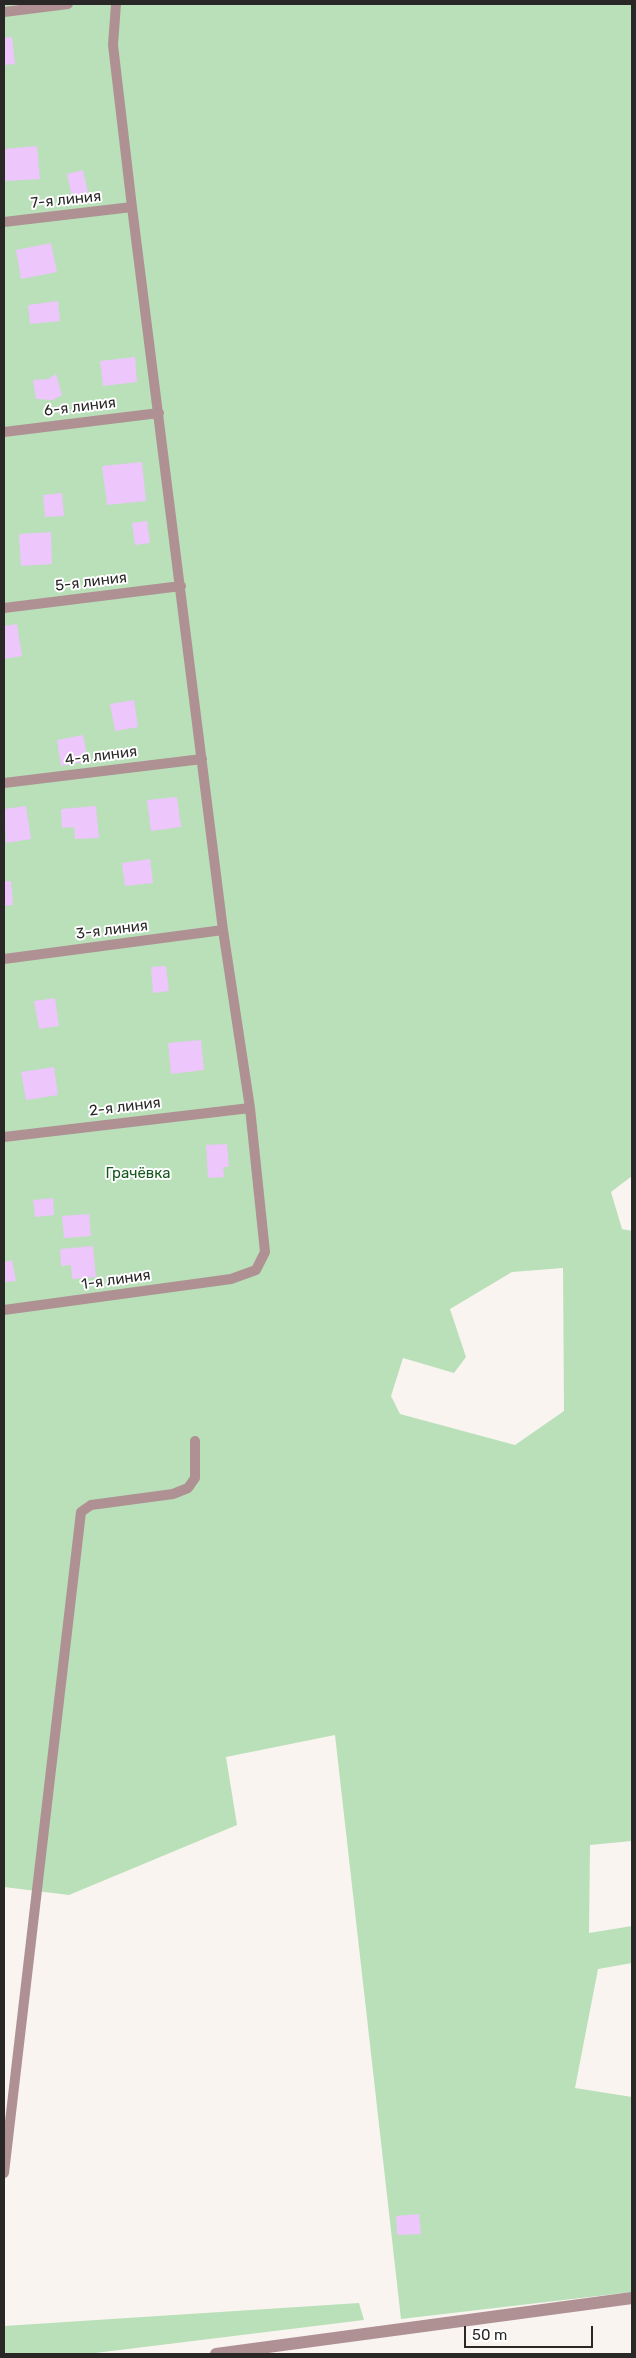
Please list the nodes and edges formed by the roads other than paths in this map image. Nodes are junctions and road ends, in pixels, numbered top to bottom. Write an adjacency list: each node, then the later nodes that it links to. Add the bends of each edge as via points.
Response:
1 (68, 4): 3 (lane)
2 (116, 4): 4 (lane, 1-я линия, via 113,45)
3 (4, 12)
4 (132, 207): 5 (lane, 7-я линия); 6 (lane, 1-я линия)
5 (4, 222)
6 (159, 413): 7 (lane, 6-я линия); 8 (lane, 1-я линия)
7 (4, 432)
8 (181, 586): 9 (lane, 5-я линия); 10 (lane, 1-я линия)
9 (4, 608)
10 (202, 759): 11 (lane, 4-я линия); 12 (lane, 1-я линия)
11 (4, 783)
12 (223, 930): 13 (lane, 3-я линия); 14 (lane, 1-я линия)
13 (4, 959)
14 (250, 1108): 15 (lane, 2-я линия); 16 (lane, 1-я линия, via 266,1252 256,1270 231,1279)
15 (4, 1137)
16 (4, 1310)
17 (195, 1441): 18 (lane, via 195,1478 188,1488 172,1494 91,1505 81,1512)
18 (4, 2173)
19 (632, 2298): 20 (street)
20 (216, 2354)

